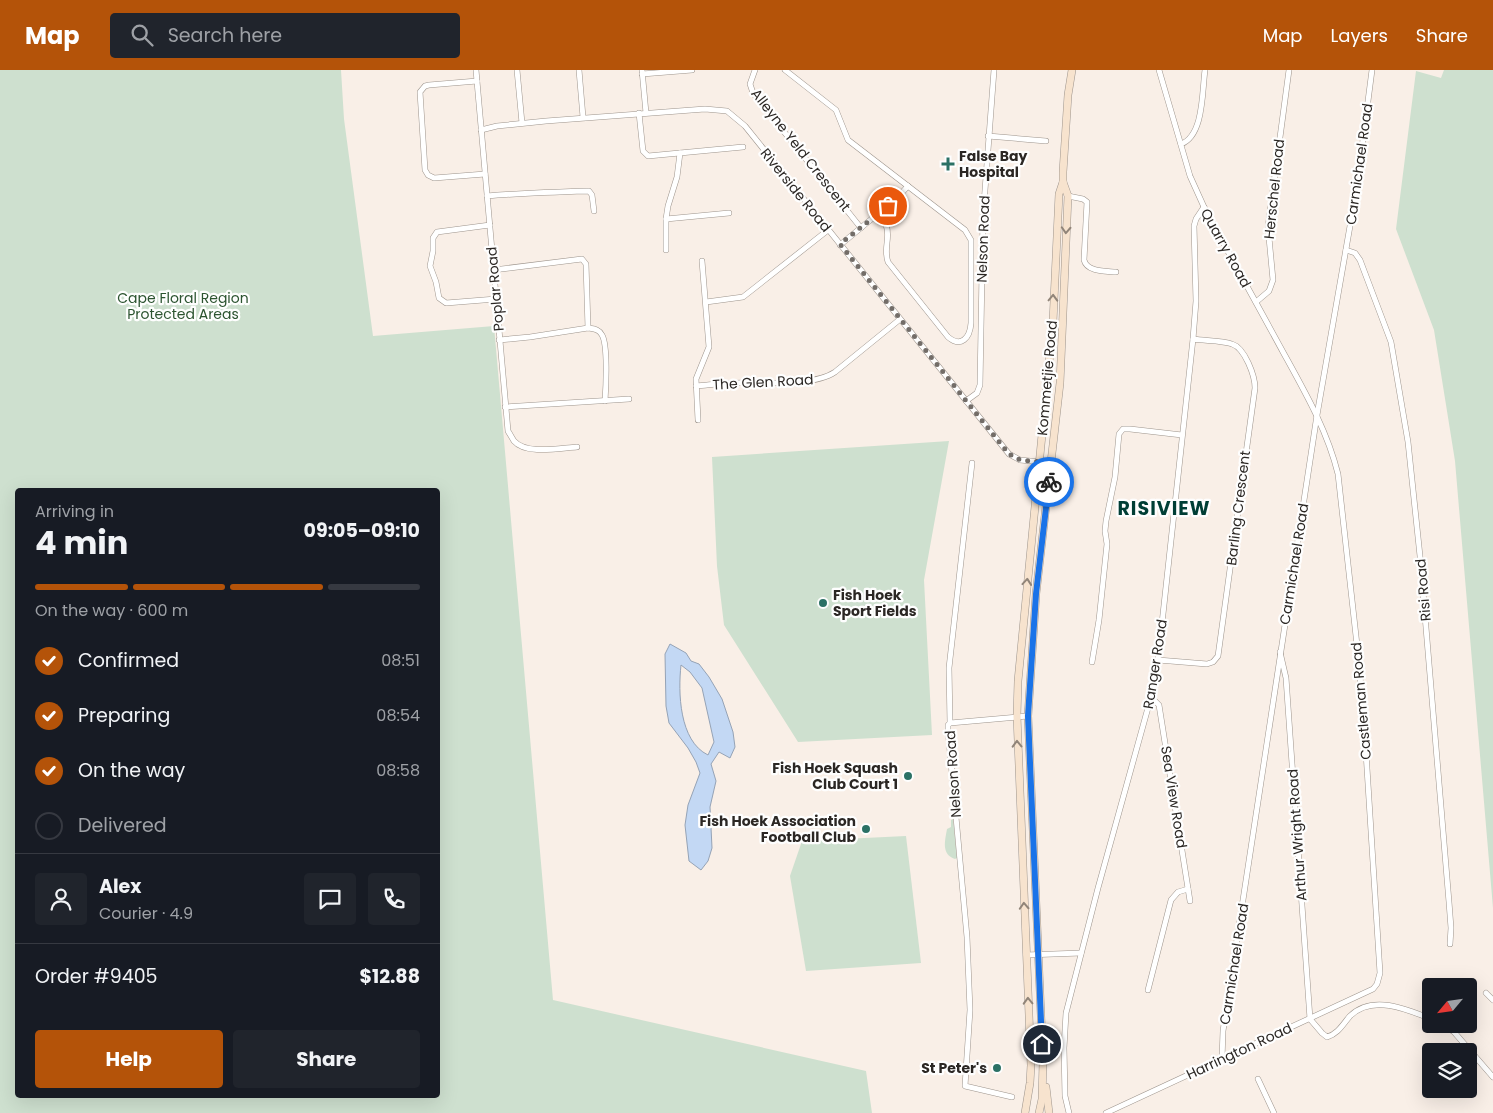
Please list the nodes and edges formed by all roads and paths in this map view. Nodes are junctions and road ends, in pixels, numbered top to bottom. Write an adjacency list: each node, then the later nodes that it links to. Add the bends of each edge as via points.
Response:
1 (476, 70): 14 (street, Poplar Road)
2 (517, 70): 18 (street)
3 (579, 70): 17 (street)
4 (692, 70): 13 (street)
5 (755, 70): 36 (street, Alleyne Yeld Crescent, via 750,84 753,93)
6 (784, 70): 27 (street, via 836,110 848,140)
7 (994, 70): 20 (street, Nelson Road)
8 (1072, 70): 26 (main road, Kommetjie Road)
9 (1159, 70): 22 (street, Quarry Road)
10 (1205, 70): 22 (street, via 1197,127 1189,140)
11 (1288, 70): 46 (street, Herschel Road, via 1268,227 1273,280 1269,291)
12 (1372, 70): 40 (street, Carmichael Road)
13 (642, 72): 16 (street)
14 (477, 80): 19 (street, Poplar Road); 25 (street, via 429,85 420,92 425,170 434,178)
15 (639, 113): 16 (street, Riverside Road); 17 (street, Riverside Road); 24 (street, via 645,154)
16 (646, 113): 37 (street, Riverside Road, via 715,109 733,114)
17 (583, 117): 18 (street, Riverside Road)
18 (522, 123): 19 (street, Riverside Road)
19 (482, 130): 25 (street, Poplar Road)
20 (988, 136): 21 (street); 54 (street, Nelson Road, via 980,385 977,393)
21 (1046, 140)
22 (1181, 144): 30 (street, Quarry Road, via 1190,176)
23 (743, 147): 24 (street)
24 (680, 153): 34 (street)
25 (485, 174): 28 (street, Poplar Road)
26 (1063, 182): 29 (main road, Kommetjie Road); 60 (main road, Kommetjie Road, one-way to 26, via 1053,322 1059,194)
27 (908, 186): 33 (street); 33 (street, via 965,230 971,240 968,337 958,342 948,337 888,262 885,251 887,228)
28 (487, 196): 31 (street, via 589,191); 35 (street, Poplar Road)
29 (1068, 196): 43 (street, via 1087,202 1085,264 1089,268); 62 (main road, Kommetjie Road, one-way to 62, via 1060,383)
30 (1204, 207): 46 (street, Quarry Road); 49 (street, Ranger Road, via 1194,226 1196,301)
31 (594, 211)
32 (729, 213): 34 (street)
33 (879, 214): 36 (street)
34 (666, 219): 39 (street)
35 (490, 225): 42 (street, Poplar Road); 44 (street, via 437,232 433,238 430,266 443,302)
36 (861, 228): 38 (street)
37 (828, 230): 38 (street, Riverside Road); 45 (street, via 743,297)
38 (840, 244): 47 (street, Riverside Road)
39 (666, 250)
40 (1346, 250): 56 (street, Carmichael Road); 72 (street, Risi Road, via 1355,253 1360,260 1391,342 1408,442 1450,910)
41 (702, 261): 45 (street)
42 (493, 270): 44 (street, Poplar Road); 48 (street, via 582,259 586,264)
43 (1116, 272)
44 (496, 299): 50 (street, Poplar Road)
45 (706, 302): 51 (street, via 709,347 697,375)
46 (1256, 302): 56 (street, Quarry Road)
47 (900, 320): 51 (street, The Glen Road, via 824,378); 54 (street, Riverside Road)
48 (588, 328): 50 (street); 53 (street, via 600,332 604,341)
49 (1193, 339): 58 (street, Ranger Road); 64 (street, Barling Crescent, via 1236,346 1254,377 1254,388 1218,656 1207,664)
50 (499, 340): 55 (street, Poplar Road)
51 (696, 386): 57 (street)
52 (629, 399): 53 (street)
53 (606, 401): 55 (street)
54 (966, 402): 60 (street, Riverside Road, via 1009,454 1020,460)
55 (505, 407): 59 (street, Poplar Road, via 508,430 523,448)
56 (1316, 416): 63 (street, Carmichael Road); 76 (street, Castleman Road, via 1338,474 1358,654 1380,960 1379,977)
57 (698, 420)
58 (1182, 435): 64 (street, Ranger Road); 65 (street, via 1130,428 1119,434 1106,521 1107,544)
59 (577, 447)
60 (1038, 462): 62 (street, Riverside Road); 67 (main road, Kommetjie Road, one-way to 60)
61 (972, 463): 69 (street, Nelson Road, via 950,668)
62 (1051, 463): 68 (main road, Kommetjie Road, via 1036,594)
63 (1280, 651): 81 (street, Arthur Wright Road, via 1285,665); 83 (street, Carmichael Road)
64 (1158, 660): 66 (street, Ranger Road)
65 (1092, 662)
66 (1151, 697): 70 (street, Sea View Road, via 1159,705); 73 (street, Ranger Road)
67 (1017, 716): 68 (street); 69 (street); 75 (main road, Kommetjie Road, one-way to 67)
68 (1028, 716): 74 (main road, Kommetjie Road)
69 (950, 723): 87 (street, Nelson Road, via 948,730 970,992 965,1086)
70 (1188, 890): 71 (street, Sea View Road); 77 (street, via 1178,892 1171,900)
71 (1190, 901)
72 (1450, 944)
73 (1081, 953): 74 (street); 91 (street, Ranger Road, via 1066,1013 1064,1035 1065,1096)
74 (1038, 954): 75 (street); 84 (main road, Kommetjie Road)
75 (1026, 955): 88 (main road, Kommetjie Road, one-way to 75, via 1031,1065)
76 (1373, 989): 81 (street, Harrington Road)
77 (1148, 990)
78 (1486, 992): 79 (street)
79 (1493, 1000)
80 (1422, 1015): 81 (street, via 1402,1007 1372,1005 1356,1012 1327,1037)
81 (1310, 1019): 83 (street, Harrington Road)
82 (1455, 1033): 85 (street)
83 (1222, 1059): 92 (street, Harrington Road)
84 (1042, 1062): 89 (main road, Kommetjie Road); 90 (main road)
85 (1493, 1077)
86 (1258, 1079): 93 (street)
87 (1012, 1097)
88 (1024, 1113)
89 (1039, 1113)
90 (1049, 1113)
91 (1069, 1113)
92 (1106, 1113)
93 (1274, 1113)

